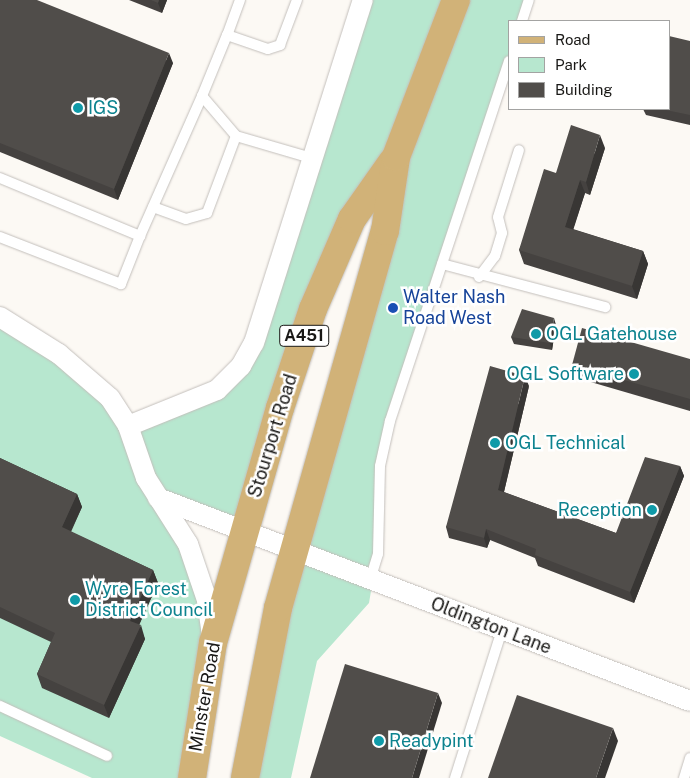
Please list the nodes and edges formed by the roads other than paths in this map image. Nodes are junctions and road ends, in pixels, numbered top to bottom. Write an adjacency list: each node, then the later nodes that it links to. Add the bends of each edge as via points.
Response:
1 (240, 0): 7 (lane)
2 (297, 0): 7 (lane, via 280,45 268,49)
3 (363, 0): 13 (street)
4 (456, 0): 12 (main road, Stourport Road / A451)
5 (529, 0): 6 (lane)
6 (522, 20)
7 (227, 35): 9 (lane)
8 (508, 64): 18 (lane)
9 (202, 96): 10 (lane); 15 (lane)
10 (236, 136): 13 (lane); 15 (lane, via 207,213 186,219)
11 (519, 150): 19 (lane, via 498,217 502,232 495,256)
12 (396, 157): 24 (main road, Stourport Road / A451, via 352,219 313,308); 25 (main road, Stourport Road / A451, via 385,231)
13 (311, 158): 22 (street, via 263,318 241,366 217,390)
14 (0, 178): 16 (lane)
15 (153, 207): 16 (lane)
16 (140, 236): 17 (lane, via 121,284 104,281)
17 (0, 237)
18 (442, 264): 19 (lane); 26 (lane, via 390,421 380,466 378,554)
19 (479, 277): 20 (lane, via 511,279)
20 (605, 307)
21 (0, 317): 22 (street, via 94,381)
22 (128, 426): 23 (street)
23 (158, 498): 24 (street); 28 (street, via 194,560 208,600)
24 (246, 529): 25 (street, Oldington Lane); 28 (main road, Minster Road / A451)
25 (294, 547): 26 (street, Oldington Lane); 34 (main road, A451)
26 (370, 580): 27 (street, Oldington Lane)
27 (502, 630): 29 (street, Oldington Lane); 35 (lane)
28 (213, 643): 33 (main road, Minster Road / A451)
29 (690, 701)
30 (0, 706): 31 (lane)
31 (107, 756)
32 (690, 758): 36 (lane)
33 (192, 778)
34 (245, 778)
35 (455, 778)
36 (684, 778)

